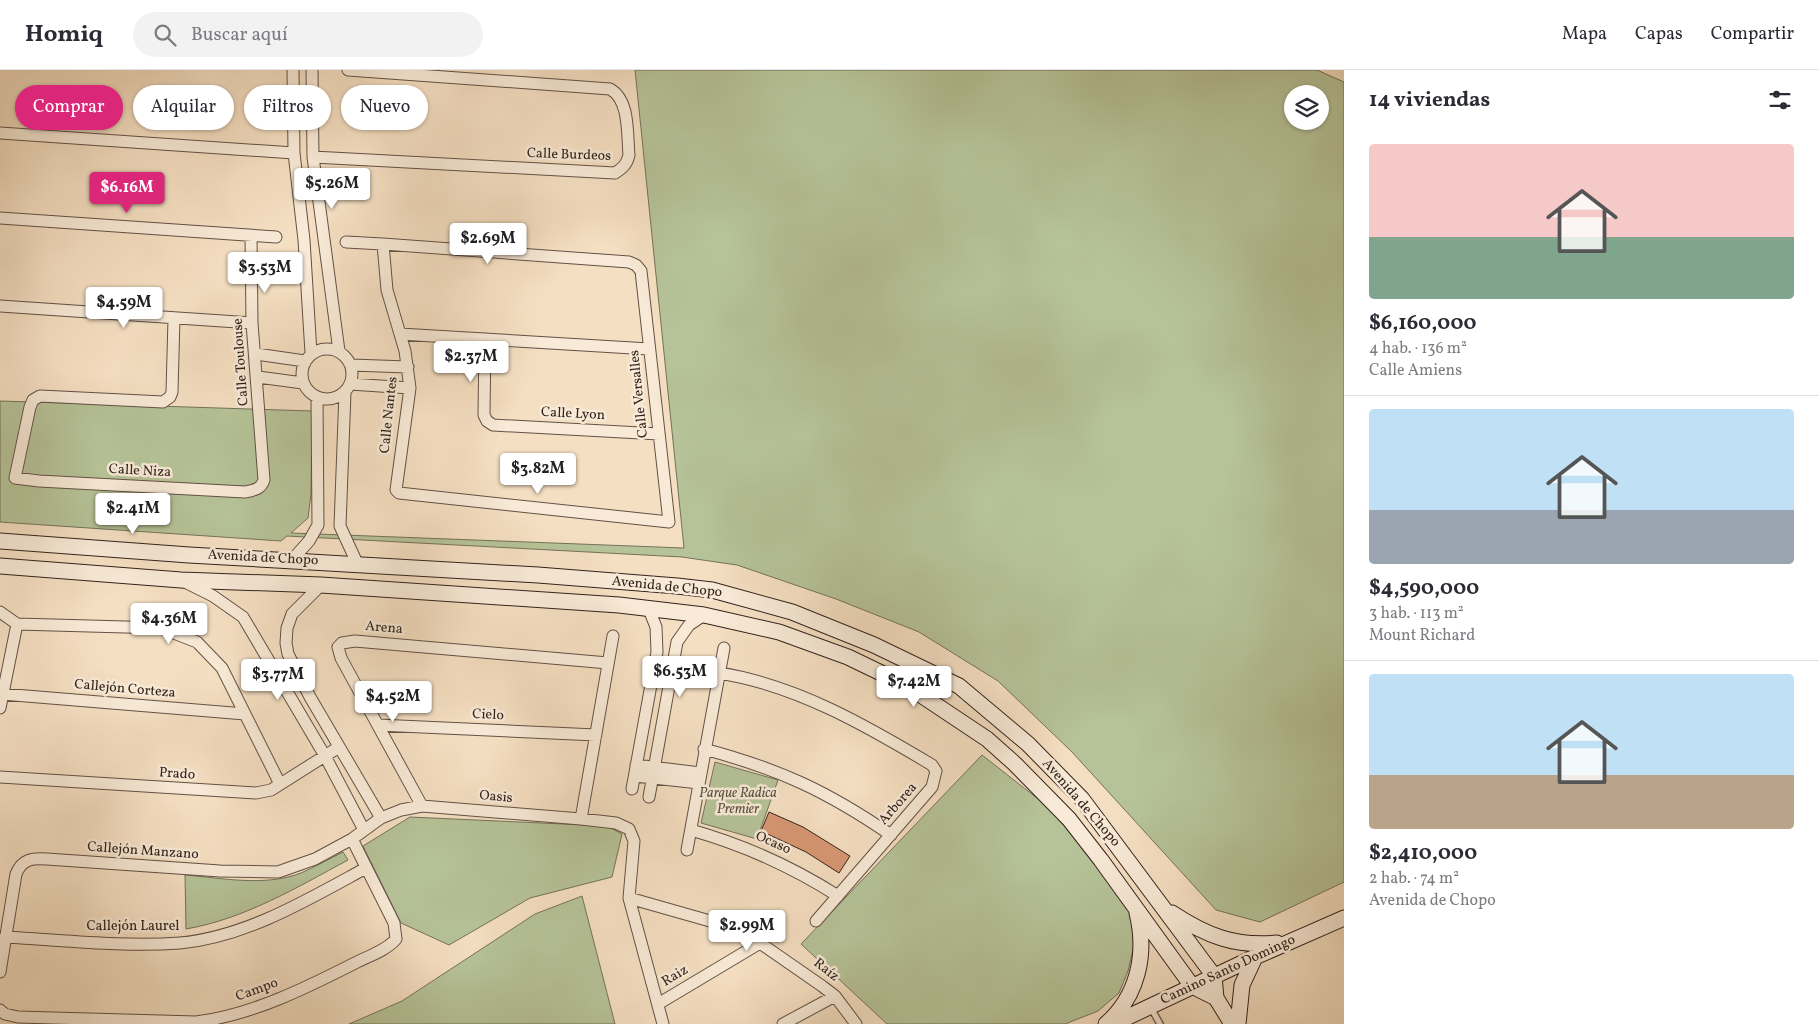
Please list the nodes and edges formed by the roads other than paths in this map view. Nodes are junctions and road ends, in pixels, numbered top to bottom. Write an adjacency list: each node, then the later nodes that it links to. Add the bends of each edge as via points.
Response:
1 (293, 70): 5 (street)
2 (312, 70): 6 (street)
3 (348, 70): 6 (street, Calle Burdeos, via 610,88 623,101 628,160 623,169 615,172)
4 (0, 134): 5 (street)
5 (294, 153): 11 (street)
6 (313, 157): 10 (street)
7 (0, 218): 8 (street)
8 (251, 236): 9 (street); 16 (street, Calle Toulouse)
9 (276, 237)
10 (322, 238): 11 (street); 20 (street)
11 (304, 240): 22 (street)
12 (346, 242): 13 (street)
13 (383, 244): 17 (street, Calle Nantes, via 387,290); 19 (street, Calle Versalles, via 636,265 640,271)
14 (0, 306): 15 (street)
15 (174, 319): 16 (street); 31 (street, Calle Niza, via 170,397 162,402 40,396 30,407 15,478 246,492)
16 (252, 323): 21 (street, Calle Toulouse)
17 (400, 334): 18 (street); 24 (street, Calle Nantes)
18 (486, 339): 19 (street); 30 (street, Calle Lyon, via 484,415 487,422 493,425)
19 (649, 349): 30 (street, Calle Versalles)
20 (339, 351): 22 (street, via 320,349); 23 (street)
21 (256, 354): 22 (street); 25 (street, Calle Toulouse)
22 (308, 357): 26 (street, via 301,372)
23 (351, 365): 24 (street); 27 (street, via 352,375)
24 (408, 367): 28 (street, Calle Nantes)
25 (258, 377): 26 (street); 31 (street, Calle Toulouse)
26 (303, 383): 29 (street)
27 (347, 388): 28 (street); 29 (street, via 336,397); 34 (street)
28 (410, 388): 32 (street, Calle Nantes, via 396,490 405,495)
29 (317, 397): 33 (street)
30 (659, 434): 32 (street, Calle Versalles)
31 (262, 486)
32 (669, 522)
33 (318, 526): 34 (street); 37 (street)
34 (340, 526): 38 (street)
35 (0, 541): 36 (street, Avenida de Chopo)
36 (75, 546): 37 (street, Avenida de Chopo); 40 (street)
37 (292, 560): 38 (street, Avenida de Chopo)
38 (357, 563): 41 (street, Avenida de Chopo)
39 (0, 566): 40 (street, Avenida de Chopo)
40 (74, 571): 42 (street, Avenida de Chopo)
41 (538, 575): 44 (street); 80 (street, Avenida de Chopo, via 712,590 745,598 792,612 874,645 959,686 1059,773 1123,852)
42 (181, 580): 43 (street, Avenida de Chopo); 60 (street, via 213,596 243,618)
43 (321, 585): 44 (street, Avenida de Chopo); 58 (street, via 292,614 286,643 293,667)
44 (536, 600): 45 (street, Avenida de Chopo)
45 (648, 607): 47 (street, Avenida de Chopo); 61 (street, via 656,627 657,652)
46 (0, 612): 48 (street)
47 (704, 615): 62 (street, via 689,625 677,642); 79 (street, Avenida de Chopo, via 779,632 848,657 906,685 943,708 987,739 1044,793)
48 (17, 624): 53 (street); 55 (street, via 161,628 178,633 197,642 222,668)
49 (613, 636): 51 (street)
50 (724, 648): 52 (street)
51 (608, 663): 56 (street, Arena, via 355,641 342,643 338,650 340,658); 57 (street)
52 (719, 673): 59 (street); 73 (street, Arborea, via 764,684 824,706 932,765 936,771 932,787)
53 (2, 694): 54 (street); 55 (street, Callejón Corteza)
54 (0, 708)
55 (245, 714): 65 (street)
56 (378, 725): 57 (street, Cielo); 68 (street, Arena)
57 (596, 735): 70 (street)
58 (339, 747): 60 (street, Prado); 69 (street)
59 (704, 749): 64 (street); 73 (street, via 754,762 802,781 848,806)
60 (325, 756): 65 (street, Prado); 71 (street)
61 (636, 771): 62 (street); 66 (street)
62 (654, 773): 64 (street); 67 (street)
63 (0, 777): 65 (street, Prado, via 242,793 265,792)
64 (699, 778): 72 (street)
65 (280, 784)
66 (632, 788)
67 (649, 797)
68 (422, 806): 69 (street, Oasis); 70 (street, Oasis)
69 (381, 818): 71 (street, Oasis)
70 (581, 818): 78 (street, Oasis, via 616,823 629,829 634,840)
71 (364, 830): 74 (street, Callejón Manzano)
72 (691, 830): 75 (street); 77 (street, Ocaso, via 767,856)
73 (890, 835): 77 (street, Arborea)
74 (352, 839): 76 (street, Campo); 83 (street, Callejón Manzano, via 315,859 278,872 28,860 16,874)
75 (688, 850)
76 (366, 868): 83 (street, Callejón Laurel, via 280,913 201,939 149,943); 94 (street, Campo, via 394,922 396,939 386,948 290,994 220,1019 196,1022 18,1017)
77 (838, 896): 82 (street, Arborea)
78 (629, 898): 85 (street, Raíz, via 710,921); 92 (street)
79 (1136, 907): 89 (street, Avenida de Chopo); 98 (street, via 1142,940 1139,969 1126,1000)
80 (1162, 907): 84 (street, via 1185,922 1230,942); 88 (street, Avenida de Chopo)
81 (1344, 918): 84 (street, Camino Santo Domingo)
82 (816, 921)
83 (5, 937): 87 (street, Callejón Manzano)
84 (1291, 942): 86 (street, Camino Santo Domingo)
85 (760, 943): 90 (street, Raíz); 92 (street, Raiz)
86 (1255, 957): 88 (street, Camino Santo Domingo); 102 (street, via 1242,985)
87 (0, 972)
88 (1214, 976): 89 (street, Camino Santo Domingo); 91 (street)
89 (1192, 986): 91 (street); 93 (street, Camino Santo Domingo)
90 (835, 996): 96 (street); 97 (street, Raíz)
91 (1216, 998): 101 (street)
92 (658, 1004): 95 (street)
93 (1149, 1006): 99 (street, Camino Santo Domingo); 100 (lane)
94 (2, 1012)
95 (663, 1024)
96 (783, 1024)
97 (856, 1024)
98 (1106, 1024)
99 (1113, 1024)
100 (1160, 1024)
101 (1232, 1024)
102 (1238, 1024)

